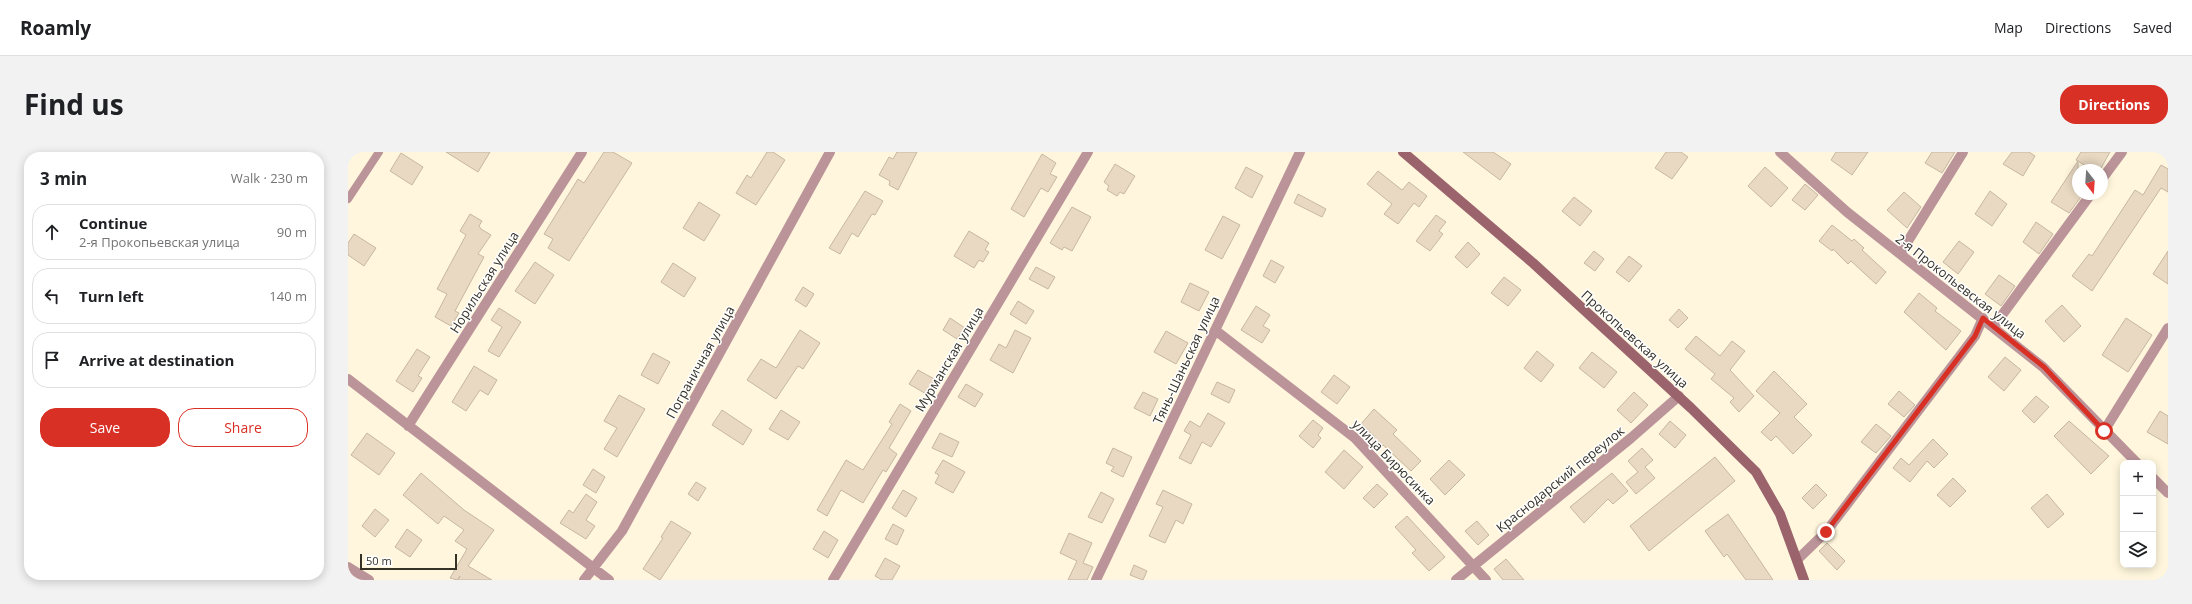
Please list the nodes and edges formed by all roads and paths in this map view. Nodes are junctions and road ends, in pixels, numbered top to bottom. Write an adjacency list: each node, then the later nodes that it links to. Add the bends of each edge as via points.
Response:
1 (379, 152): 12 (lane)
2 (582, 152): 21 (street, Норильская улица)
3 (830, 152): 29 (street, Пограничная улица, via 622,531)
4 (1088, 152): 33 (street, Мурманская улица)
5 (1300, 152): 18 (street, Тянь-Шаньская улица)
6 (1403, 152): 20 (main road, Прокопьевская улица, via 1533,263)
7 (1780, 152): 10 (street, 2-я Прокопьевская улица)
8 (1963, 152): 14 (street)
9 (2122, 152): 11 (street)
10 (1790, 156): 14 (street, 2-я Прокопьевская улица, via 1847,212)
11 (2108, 171)
12 (348, 200)
13 (2087, 200): 16 (street)
14 (1900, 254): 15 (street, 2-я Прокопьевская улица)
15 (1983, 318): 16 (street, 2-я Прокопьевская улица); 26 (street, via 1975,336 1826,532)
16 (1994, 326): 22 (street, 2-я Прокопьевская улица, via 2044,367)
17 (2168, 328): 22 (street)
18 (1216, 330): 27 (street, улица Бирюсинка, via 1354,438); 34 (street, Тянь-Шаньская улица)
19 (348, 379): 21 (street)
20 (1679, 396): 26 (main road, Прокопьевская улица, via 1756,472 1780,514); 27 (street, Краснодарский переулок)
21 (408, 426): 29 (street)
22 (2104, 431): 23 (street, 2-я Прокопьевская улица)
23 (2134, 460)
24 (2156, 481): 25 (street)
25 (2168, 493)
26 (1798, 559): 37 (main road, Прокопьевская улица)
27 (1474, 566): 35 (street, Краснодарский переулок); 36 (street, улица Бирюсинка)
28 (348, 567): 30 (street)
29 (593, 569): 31 (street, Пограничная улица); 32 (street)
30 (369, 580)
31 (584, 580)
32 (609, 580)
33 (833, 580)
34 (1096, 580)
35 (1456, 580)
36 (1486, 580)
37 (1804, 580)

